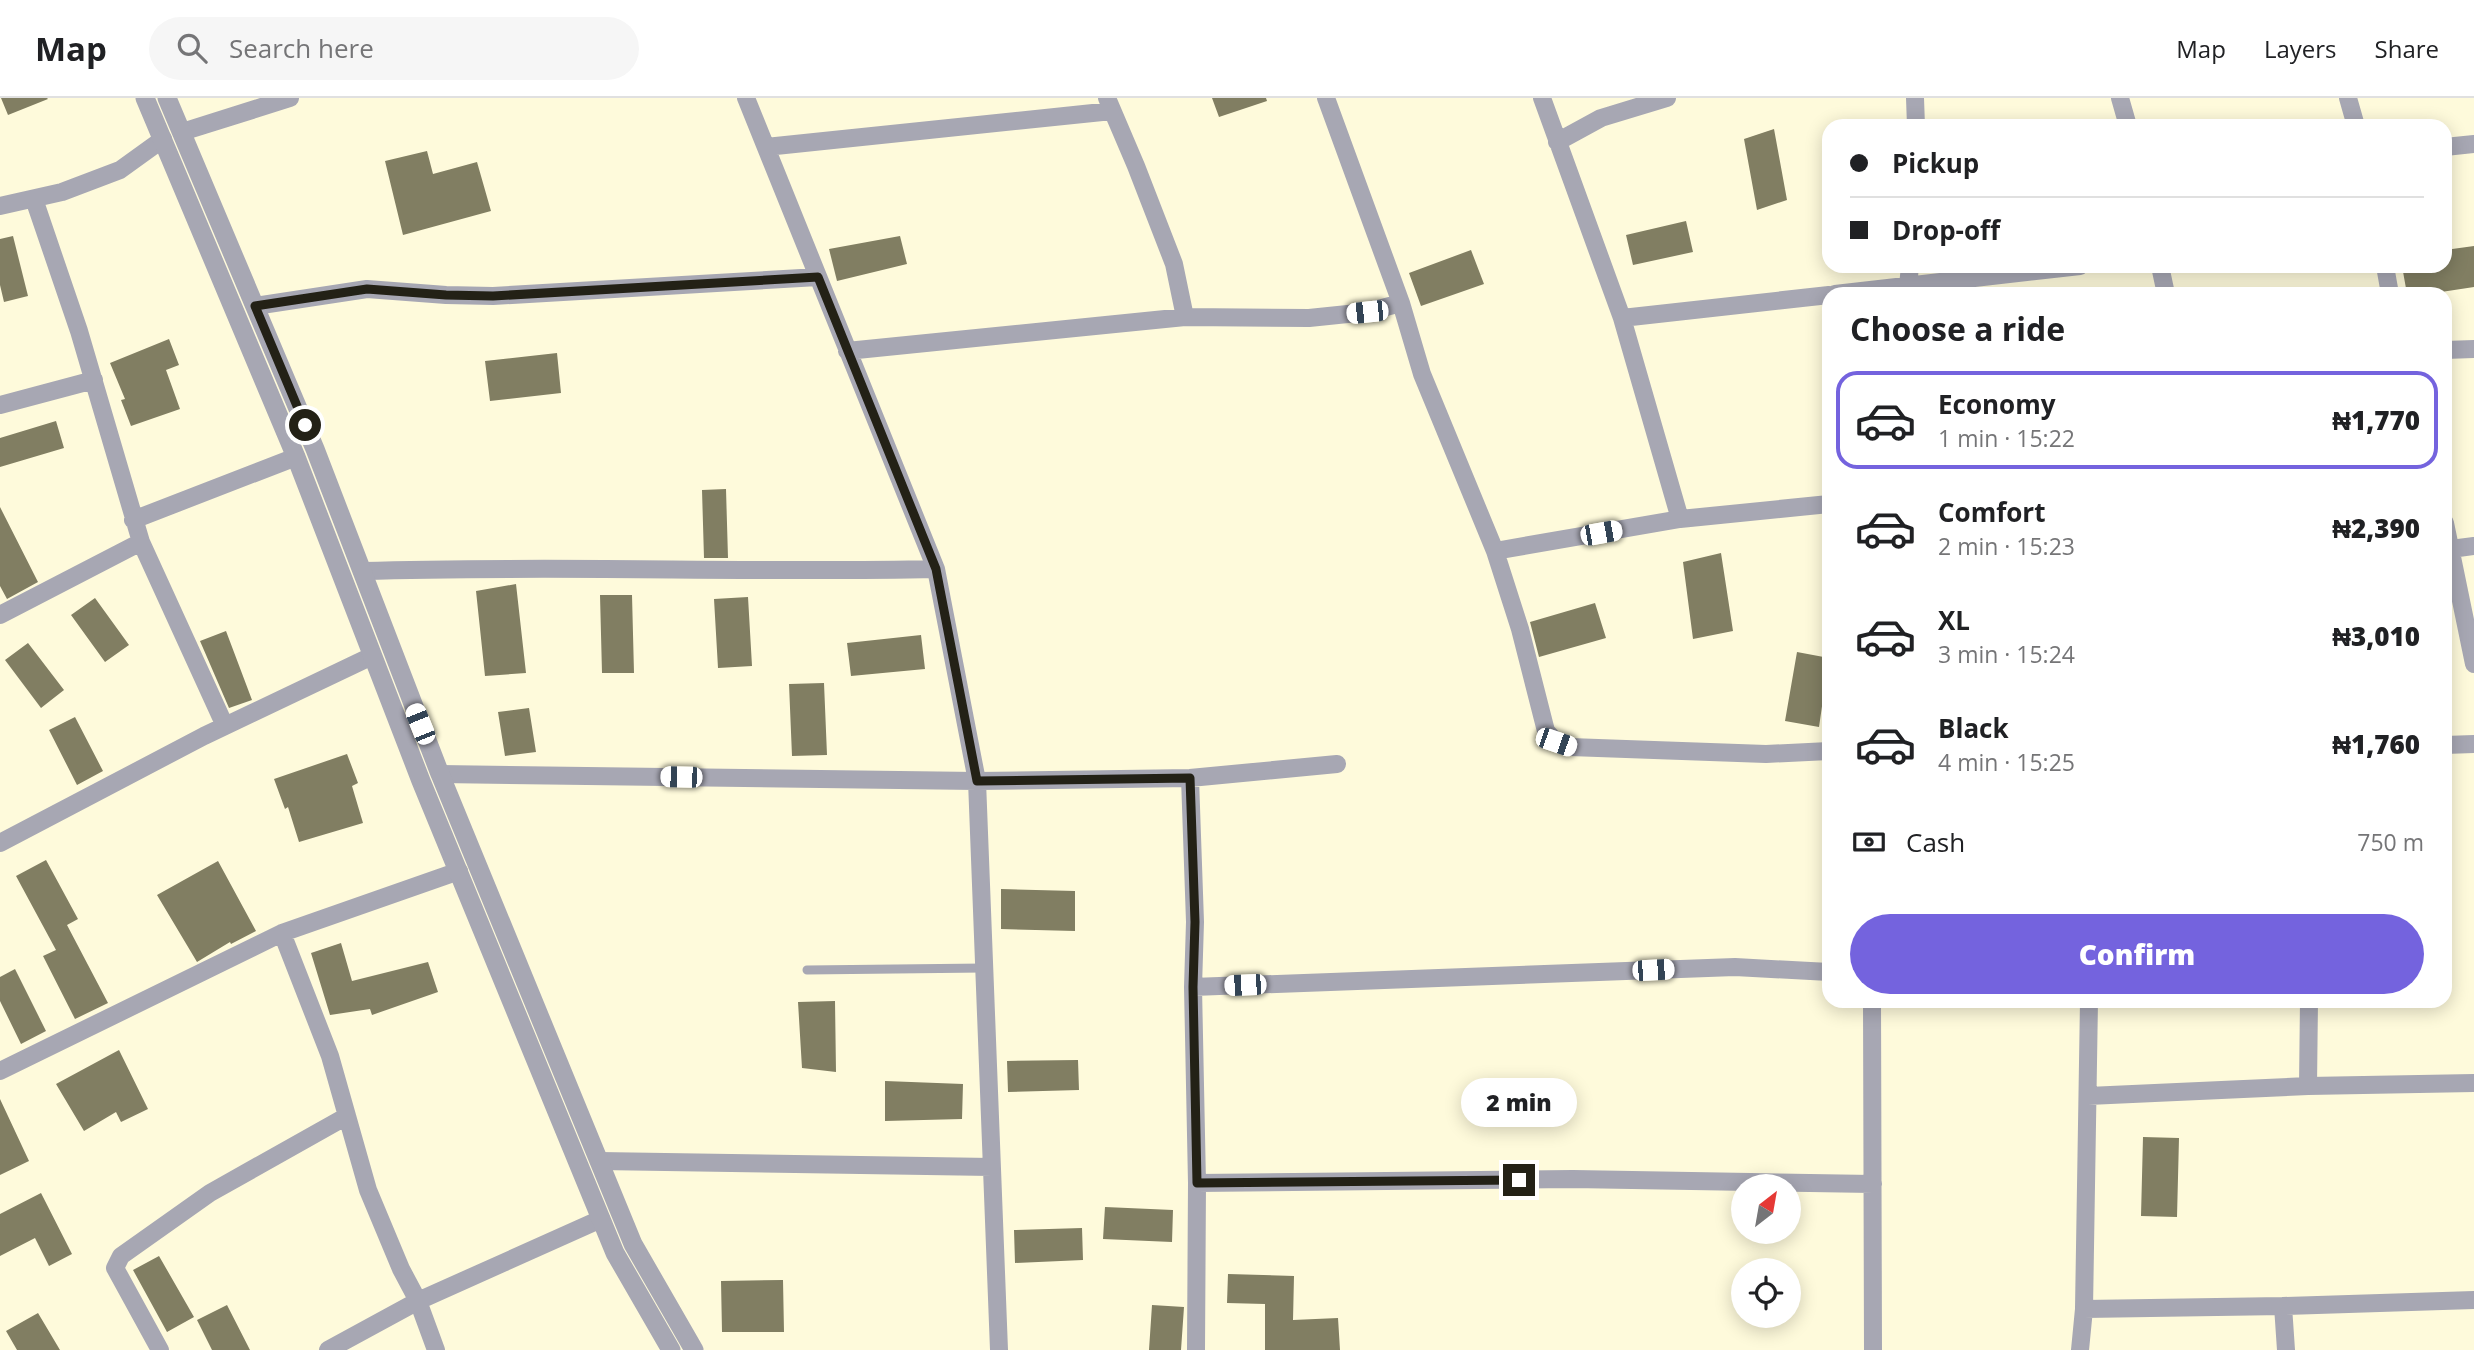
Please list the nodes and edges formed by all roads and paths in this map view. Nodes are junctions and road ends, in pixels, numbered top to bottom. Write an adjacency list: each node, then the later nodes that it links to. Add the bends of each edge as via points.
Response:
1 (145, 98): 16 (street)
2 (167, 98): 15 (street)
3 (290, 98): 15 (street)
4 (747, 98): 20 (street)
5 (1326, 98): 29 (street)
6 (1542, 98): 17 (street)
7 (1667, 98): 17 (street, via 1601,118)
8 (1915, 98): 12 (street)
9 (2120, 98): 13 (street)
10 (2348, 98): 14 (street)
11 (1110, 104): 20 (street); 31 (street, via 1174,264)
12 (1916, 119)
13 (2126, 119)
14 (2354, 119)
15 (182, 132): 30 (street)
16 (163, 139): 21 (street, via 120,170); 38 (street)
17 (1557, 142): 32 (street)
18 (2474, 144): 19 (street)
19 (2452, 146)
20 (766, 147): 25 (street)
21 (34, 198): 22 (street); 36 (street)
22 (0, 206)
23 (1909, 273): 26 (street)
24 (2020, 273): 26 (street)
25 (818, 277): 30 (street, via 493,296 367,289); 35 (street)
26 (1908, 286): 27 (street)
27 (1899, 287)
28 (1822, 296): 32 (street)
29 (1401, 303): 31 (street, via 1309,318); 45 (street, via 1422,374)
30 (255, 306): 48 (street)
31 (1185, 317): 35 (street)
32 (1622, 318): 40 (street)
33 (2474, 349): 34 (street)
34 (2452, 350)
35 (847, 351): 47 (street)
36 (94, 380): 37 (street); 41 (street)
37 (0, 405)
38 (296, 457): 41 (street); 50 (street)
39 (1822, 505): 40 (street)
40 (1680, 519): 45 (street)
41 (133, 520): 42 (street)
42 (141, 542): 49 (street); 52 (street)
43 (2474, 546): 44 (street)
44 (2452, 548)
45 (1495, 551): 55 (street, via 1546,732 1556,742 1570,747 1766,754)
46 (2452, 553): 51 (street)
47 (936, 569): 48 (street); 59 (street)
48 (363, 571): 57 (street)
49 (0, 615)
50 (372, 656): 52 (street); 61 (street)
51 (2474, 664)
52 (225, 726): 60 (street)
53 (2474, 744): 54 (street)
54 (2452, 745)
55 (1822, 751)
56 (1337, 764): 58 (street)
57 (440, 774): 59 (street); 75 (street)
58 (1190, 778): 59 (street); 66 (street)
59 (977, 781): 63 (street)
60 (0, 843)
61 (459, 872): 62 (street); 79 (street)
62 (282, 933): 70 (street); 74 (street, via 330,1056)
63 (984, 968): 64 (lane); 76 (street)
64 (807, 970)
65 (1822, 972): 66 (street, via 1735,967)
66 (1193, 987): 77 (street)
67 (1872, 1008): 78 (street)
68 (2089, 1008): 73 (street)
69 (2309, 1008): 72 (street)
70 (0, 1071)
71 (2474, 1083): 72 (street)
72 (2308, 1086): 73 (street)
73 (2088, 1096): 83 (street)
74 (347, 1116): 81 (street, via 368,1190); 84 (street, via 210,1193 121,1256 115,1268)
75 (599, 1161): 76 (street); 88 (street, via 633,1244)
76 (992, 1167): 89 (street)
77 (1197, 1183): 78 (street, via 1573,1179); 90 (street)
78 (1873, 1184): 91 (street)
79 (601, 1219): 81 (street); 87 (street, via 615,1253)
80 (2474, 1300): 82 (street)
81 (418, 1301): 85 (street); 86 (street)
82 (2283, 1306): 83 (street); 93 (street)
83 (2084, 1309): 92 (street)
84 (160, 1350)
85 (328, 1350)
86 (436, 1350)
87 (671, 1350)
88 (694, 1350)
89 (999, 1350)
90 (1196, 1350)
91 (1873, 1350)
92 (2080, 1350)
93 (2286, 1350)

